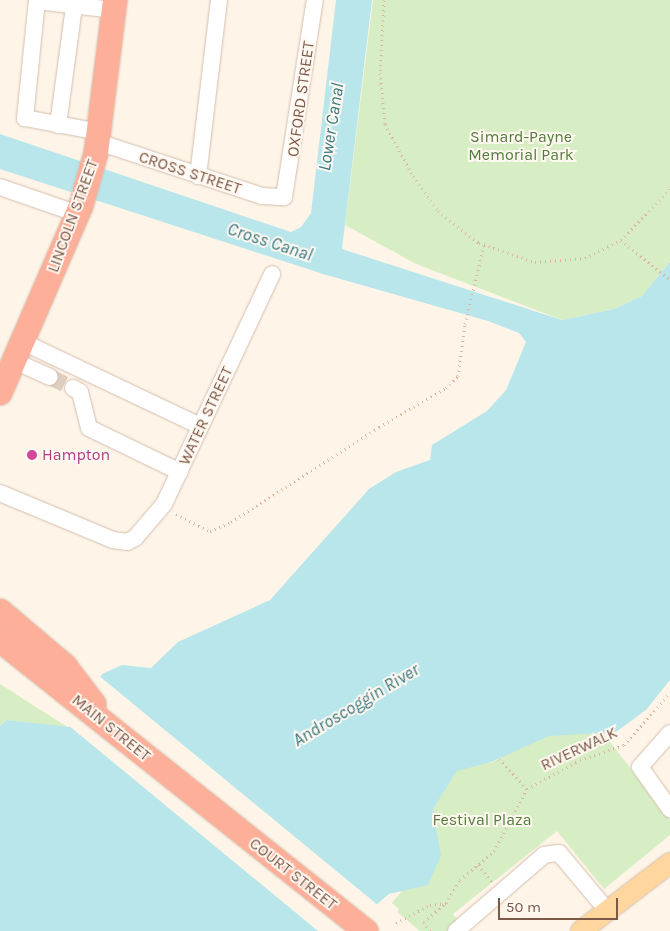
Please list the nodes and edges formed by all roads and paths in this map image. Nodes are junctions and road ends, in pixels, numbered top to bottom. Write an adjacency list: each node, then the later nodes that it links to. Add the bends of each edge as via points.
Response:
1 (219, 0): 9 (street)
2 (315, 0): 12 (street, OXFORD STREET)
3 (384, 0): 15 (path, via 380,73 385,124 413,176 438,211)
4 (37, 1): 5 (street); 7 (street, CROSS STREET, via 25,118)
5 (75, 3): 6 (street); 7 (street)
6 (115, 5): 8 (highway, LINCOLN STREET)
7 (58, 125): 8 (street, CROSS STREET)
8 (98, 142): 9 (street, CROSS STREET); 13 (highway, LINCOLN STREET)
9 (198, 176): 12 (street, CROSS STREET, via 262,196)
10 (0, 187): 13 (street)
11 (670, 189): 14 (path)
12 (284, 197)
13 (79, 210): 18 (highway, LINCOLN STREET)
14 (621, 240): 15 (path, via 585,258 535,262); 17 (path)
15 (484, 245): 25 (path, via 465,324 458,376 446,388 231,522 210,531)
16 (272, 274): 22 (street, WATER STREET)
17 (670, 280)
18 (19, 351): 19 (street); 20 (street); 21 (highway, LINCOLN STREET)
19 (92, 375): 22 (street); 23 (street, via 76,390 89,428)
20 (50, 377)
21 (0, 393)
22 (200, 426): 23 (street, WATER STREET)
23 (180, 472): 25 (street, WATER STREET)
24 (0, 492): 25 (street, WATER STREET, via 121,542 135,538)
25 (162, 506)
26 (0, 611): 28 (highway)
27 (0, 640): 28 (highway, MAIN STREET)
28 (48, 664): 34 (highway, MAIN STREET, via 106,724)
29 (670, 693): 32 (path, RIVERWALK, via 624,745 580,760)
30 (670, 733): 33 (street, via 640,767)
31 (499, 759): 32 (path)
32 (527, 789): 36 (path, RIVERWALK, via 494,852)
33 (670, 809)
34 (221, 817): 38 (highway, COURT STREET)
35 (670, 863): 40 (main road)
36 (478, 865): 37 (path); 39 (path, RIVERWALK, via 460,880)
37 (501, 892): 40 (street, via 544,855 559,854); 45 (street)
38 (319, 894): 42 (highway); 43 (highway, COURT STREET)
39 (446, 903): 41 (path, via 430,905); 44 (path, RIVERWALK, via 424,922)
40 (606, 909): 46 (main road)
41 (396, 924)
42 (346, 931)
43 (366, 931)
44 (430, 931)
45 (456, 931)
46 (581, 931)

